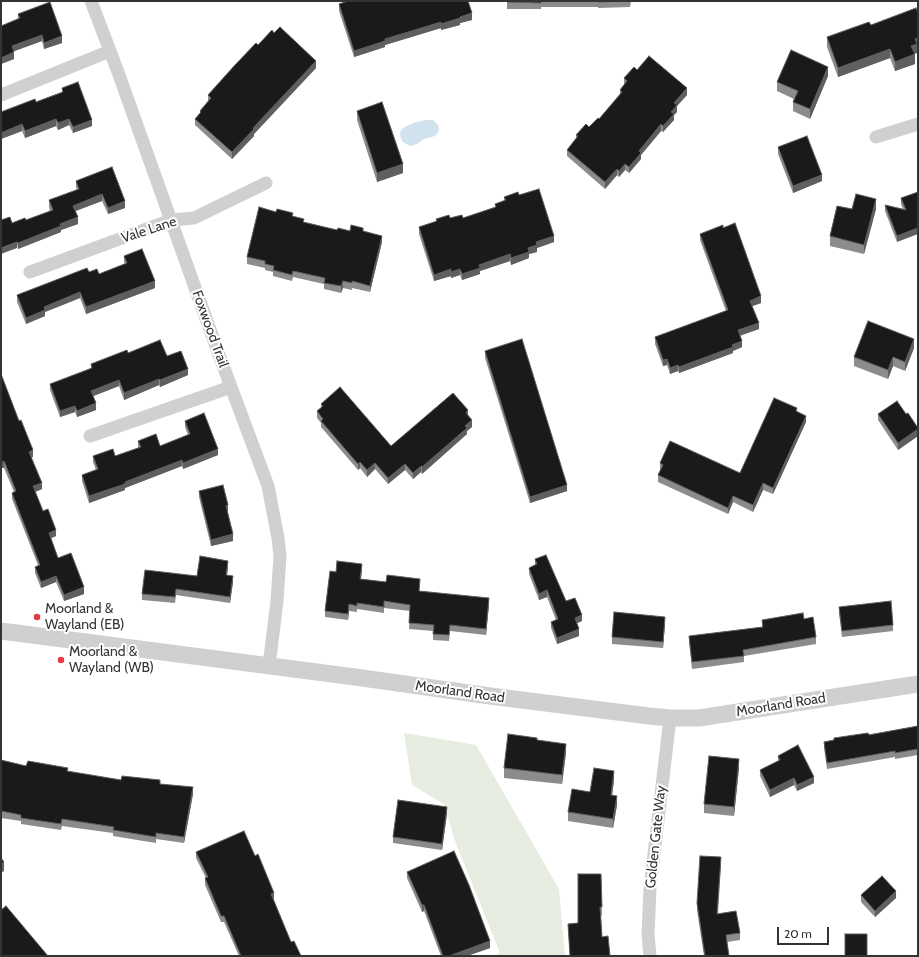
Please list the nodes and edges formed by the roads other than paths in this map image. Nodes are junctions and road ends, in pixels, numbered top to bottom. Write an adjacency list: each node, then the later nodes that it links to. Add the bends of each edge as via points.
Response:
1 (91, 1): 2 (street, Foxwood Trail)
2 (110, 51): 3 (street); 7 (street, Foxwood Trail)
3 (1, 95)
4 (918, 124): 5 (street)
5 (876, 138)
6 (266, 183): 7 (street, Vale Lane, via 194,218)
7 (171, 220): 8 (street, Vale Lane); 9 (street, Foxwood Trail)
8 (30, 272)
9 (231, 387): 10 (street); 12 (street, Foxwood Trail, via 268,486 278,538 280,556 277,601)
10 (90, 436)
11 (1, 631): 12 (street, Moorland Road)
12 (269, 666): 14 (street, Moorland Road)
13 (918, 684): 14 (street, Moorland Road, via 699,718)
14 (670, 718): 15 (street, Golden Gate Way, via 650,888)
15 (650, 956)

